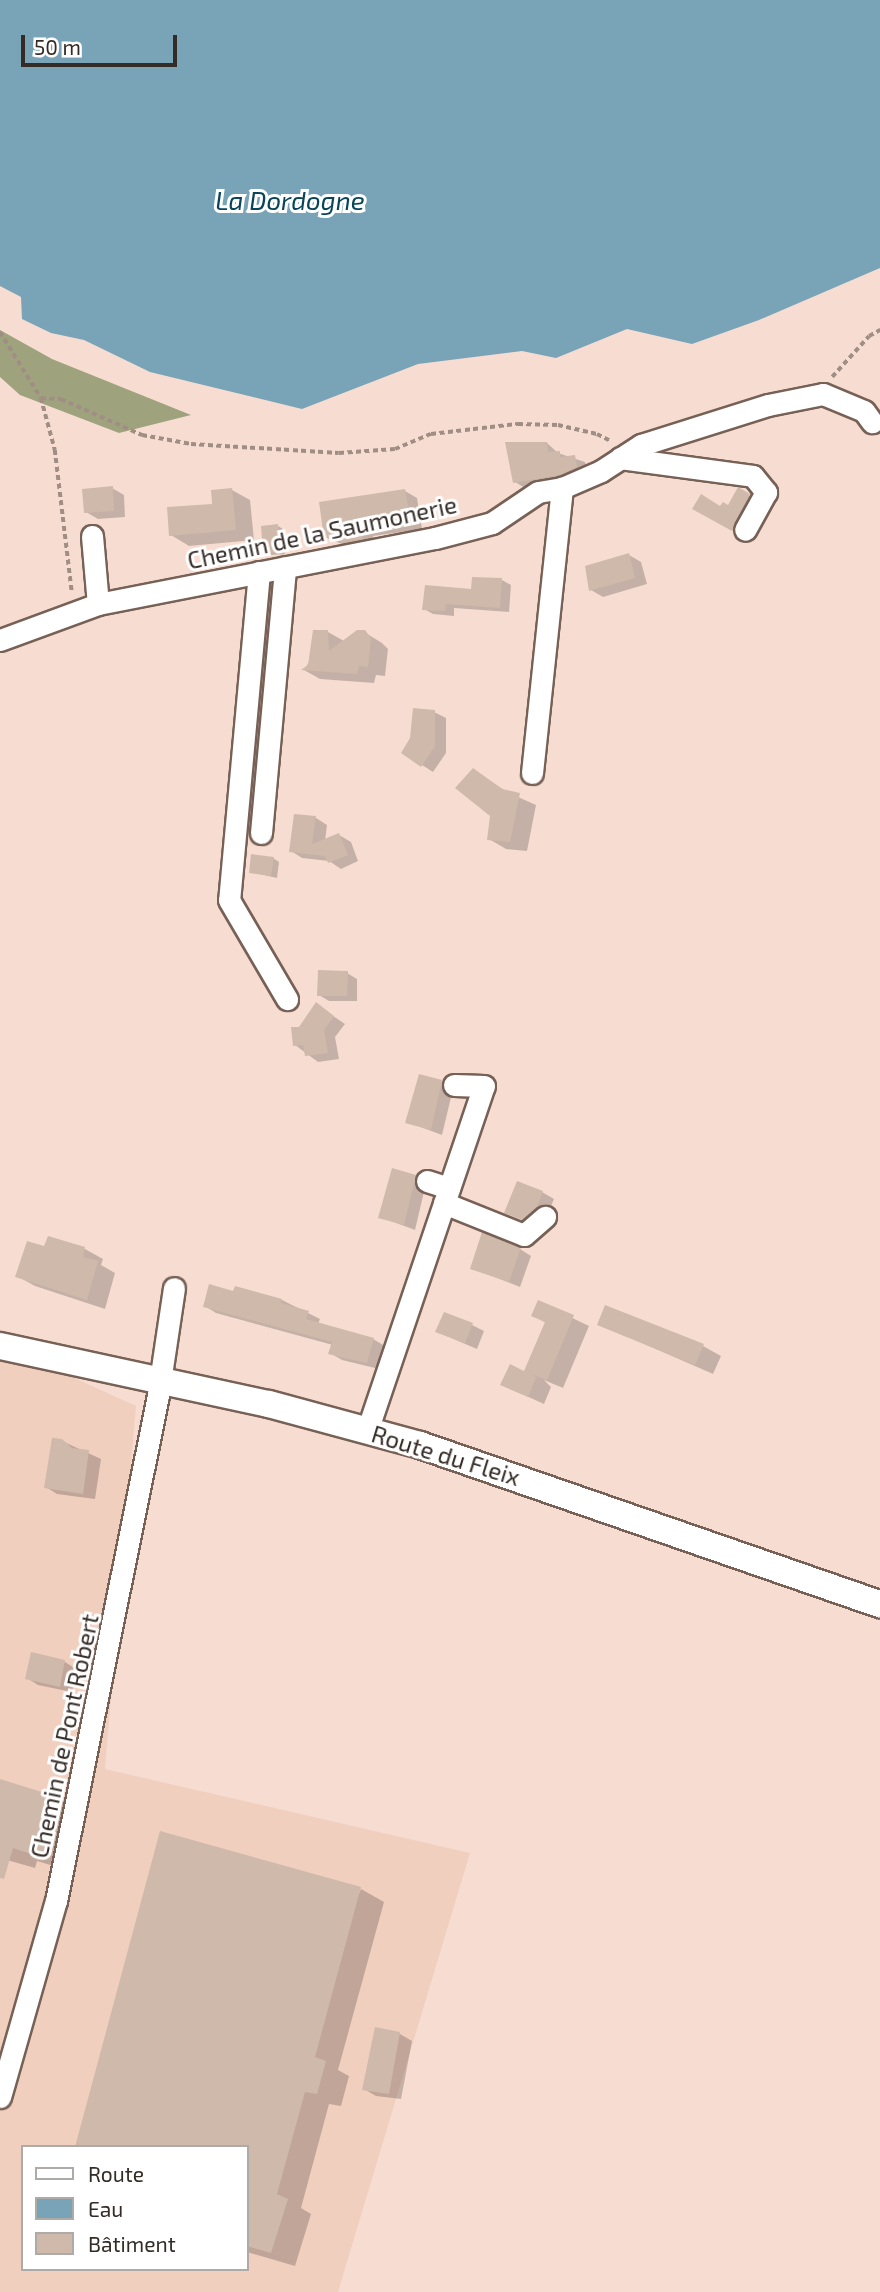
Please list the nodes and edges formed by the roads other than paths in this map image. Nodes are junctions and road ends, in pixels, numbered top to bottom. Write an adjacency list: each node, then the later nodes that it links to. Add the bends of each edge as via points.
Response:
1 (872, 422): 2 (street, Chemin de la Saumonerie, via 864,411 823,394 768,405)
2 (630, 451): 3 (street, Chemin de la Saumonerie, via 601,471); 4 (street, via 753,476 766,492)
3 (562, 488): 6 (street, Chemin de la Saumonerie, via 538,492 492,523); 10 (street)
4 (745, 530)
5 (92, 536): 8 (street)
6 (285, 567): 7 (street, Chemin de la Saumonerie); 11 (street)
7 (258, 572): 8 (street, Chemin de la Saumonerie); 12 (street, via 229,900)
8 (98, 604): 9 (street, Chemin de la Saumonerie)
9 (0, 640)
10 (532, 773)
11 (261, 833)
12 (287, 999)
13 (454, 1085): 15 (street, via 484,1086)
14 (427, 1181): 15 (street)
15 (447, 1196): 16 (street, via 524,1235); 20 (street)
16 (545, 1217)
17 (174, 1289): 19 (street, Chemin de Pont Robert)
18 (0, 1346): 19 (main road, Route du Fleix)
19 (160, 1381): 20 (main road, Route du Fleix); 22 (street, Chemin de Pont Robert, via 56,1901)
20 (367, 1431): 21 (main road, Route du Fleix, via 575,1496)
21 (880, 1604)
22 (0, 2098)

